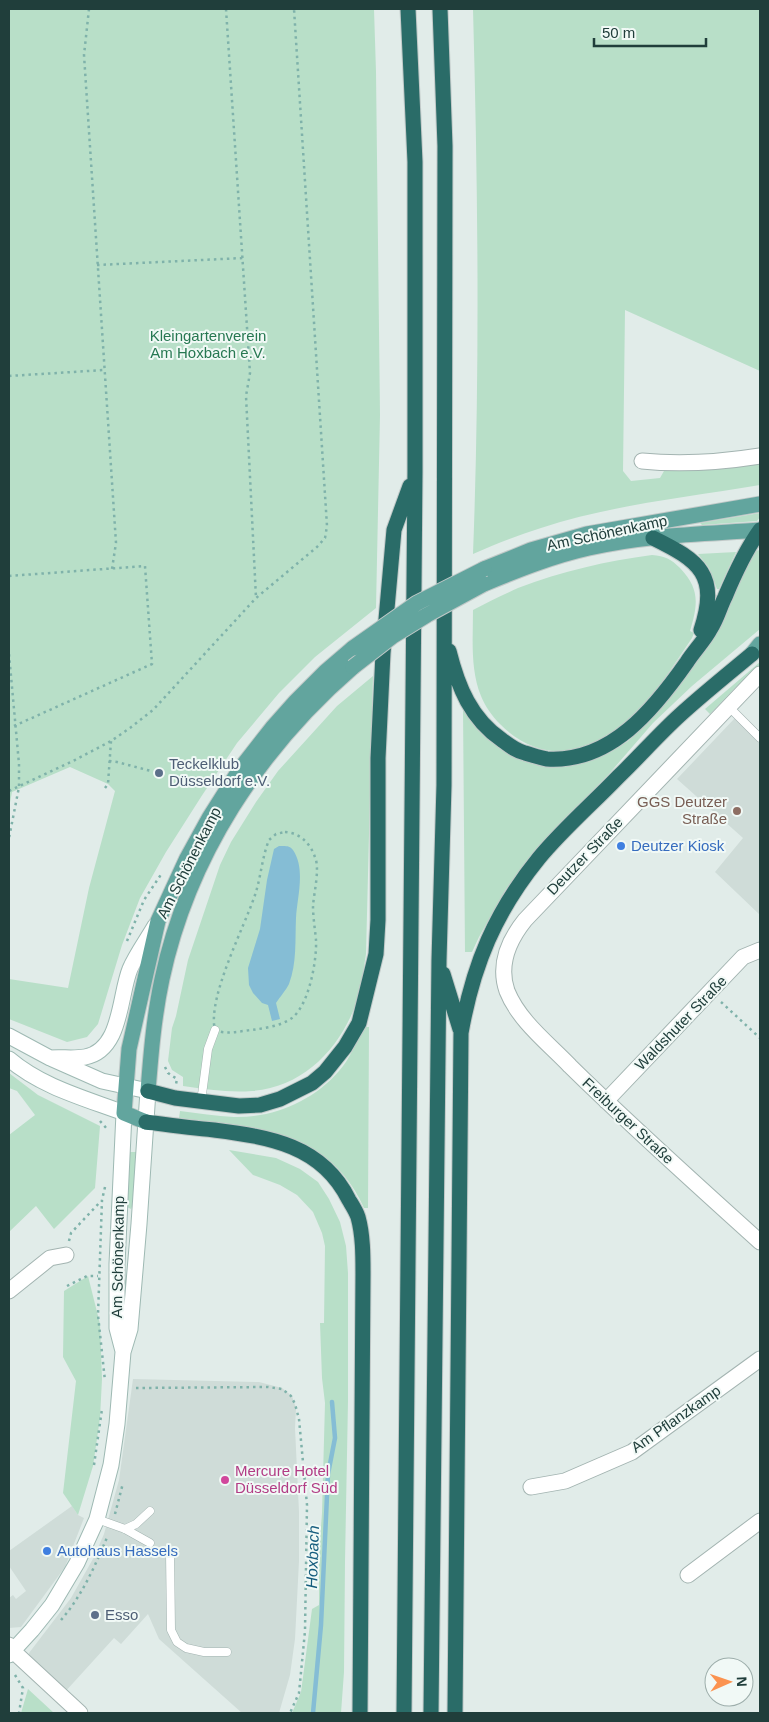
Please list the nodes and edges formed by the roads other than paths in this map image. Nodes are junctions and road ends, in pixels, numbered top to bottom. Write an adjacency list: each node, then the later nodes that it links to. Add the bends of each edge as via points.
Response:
1 (408, 9): 5 (highway, via 415,162)
2 (440, 9): 9 (highway, via 445,146)
3 (760, 456): 4 (street, via 663,463)
4 (642, 461)
5 (415, 472): 27 (highway, via 394,530 383,653 379,749 377,946 360,1023 326,1072 280,1099 260,1105 239,1106); 49 (highway)
6 (760, 504): 15 (main road, Am Schönenkamp, bridge, via 586,534 531,550 484,569 416,604 325,672 296,701 240,769 196,842)
7 (760, 530): 8 (main road, Am Schönenkamp); 11 (highway, via 735,572 711,628)
8 (653, 538): 11 (highway, via 689,556 705,580 707,611); 25 (main road, Am Schönenkamp, bridge, via 564,554 484,584 427,615 352,667 278,742 217,831 194,877 162,979 154,1019)
9 (444, 631): 11 (highway, via 461,691 479,720 517,751 546,759 571,758 598,750 624,734 650,710); 17 (highway)
10 (757, 648): 20 (highway, via 679,716 539,858 517,888 483,949)
11 (690, 657)
12 (760, 674): 13 (street, Deutzer Straße)
13 (728, 706): 14 (lane); 18 (street, Deutzer Straße, via 524,920 508,947 504,963)
14 (760, 738)
15 (158, 921): 22 (street, via 130,969 116,1027 108,1041 86,1057); 24 (main road, Am Schönenkamp, via 129,1049)
16 (760, 950): 26 (street, Waldshuter Straße, via 743,957)
17 (439, 960): 20 (highway); 50 (highway)
18 (507, 990): 26 (street, Freiburger Straße, via 528,1024)
19 (214, 1030): 27 (lane, via 208,1048)
20 (461, 1033): 51 (highway)
21 (9, 1036): 22 (street)
22 (50, 1058): 24 (street, via 102,1081)
23 (9, 1059): 28 (street, via 19,1068 99,1110)
24 (126, 1087): 25 (street); 28 (main road, Am Schönenkamp)
25 (148, 1091): 27 (highway); 28 (street); 29 (street, Am Schönenkamp)
26 (606, 1101): 30 (street, Freiburger Straße)
27 (201, 1102)
28 (124, 1109): 29 (main road); 33 (street, Am Schönenkamp, via 117,1264 117,1328)
29 (146, 1122): 33 (street, Am Schönenkamp, via 130,1329); 45 (highway, via 266,1138 303,1152 325,1166 344,1189 358,1216 364,1274)
30 (760, 1242)
31 (66, 1255): 32 (street, via 50,1258)
32 (9, 1291)
33 (123, 1352): 37 (street, Am Schönenkamp, via 111,1465)
34 (760, 1359): 35 (street, Am Pflanzkamp, via 632,1452 565,1481)
35 (531, 1487)
36 (150, 1511): 39 (lane)
37 (97, 1519): 39 (lane); 43 (street, Am Schönenkamp, via 82,1555 52,1605)
38 (760, 1521): 42 (street)
39 (125, 1529): 40 (lane)
40 (150, 1543)
41 (170, 1552): 44 (lane, via 171,1630 186,1648)
42 (688, 1575)
43 (10, 1650): 46 (street)
44 (227, 1652)
45 (361, 1661): 47 (highway); 48 (highway)
46 (80, 1713)
47 (354, 1713)
48 (360, 1713)
49 (404, 1713)
50 (431, 1713)
51 (455, 1713)

